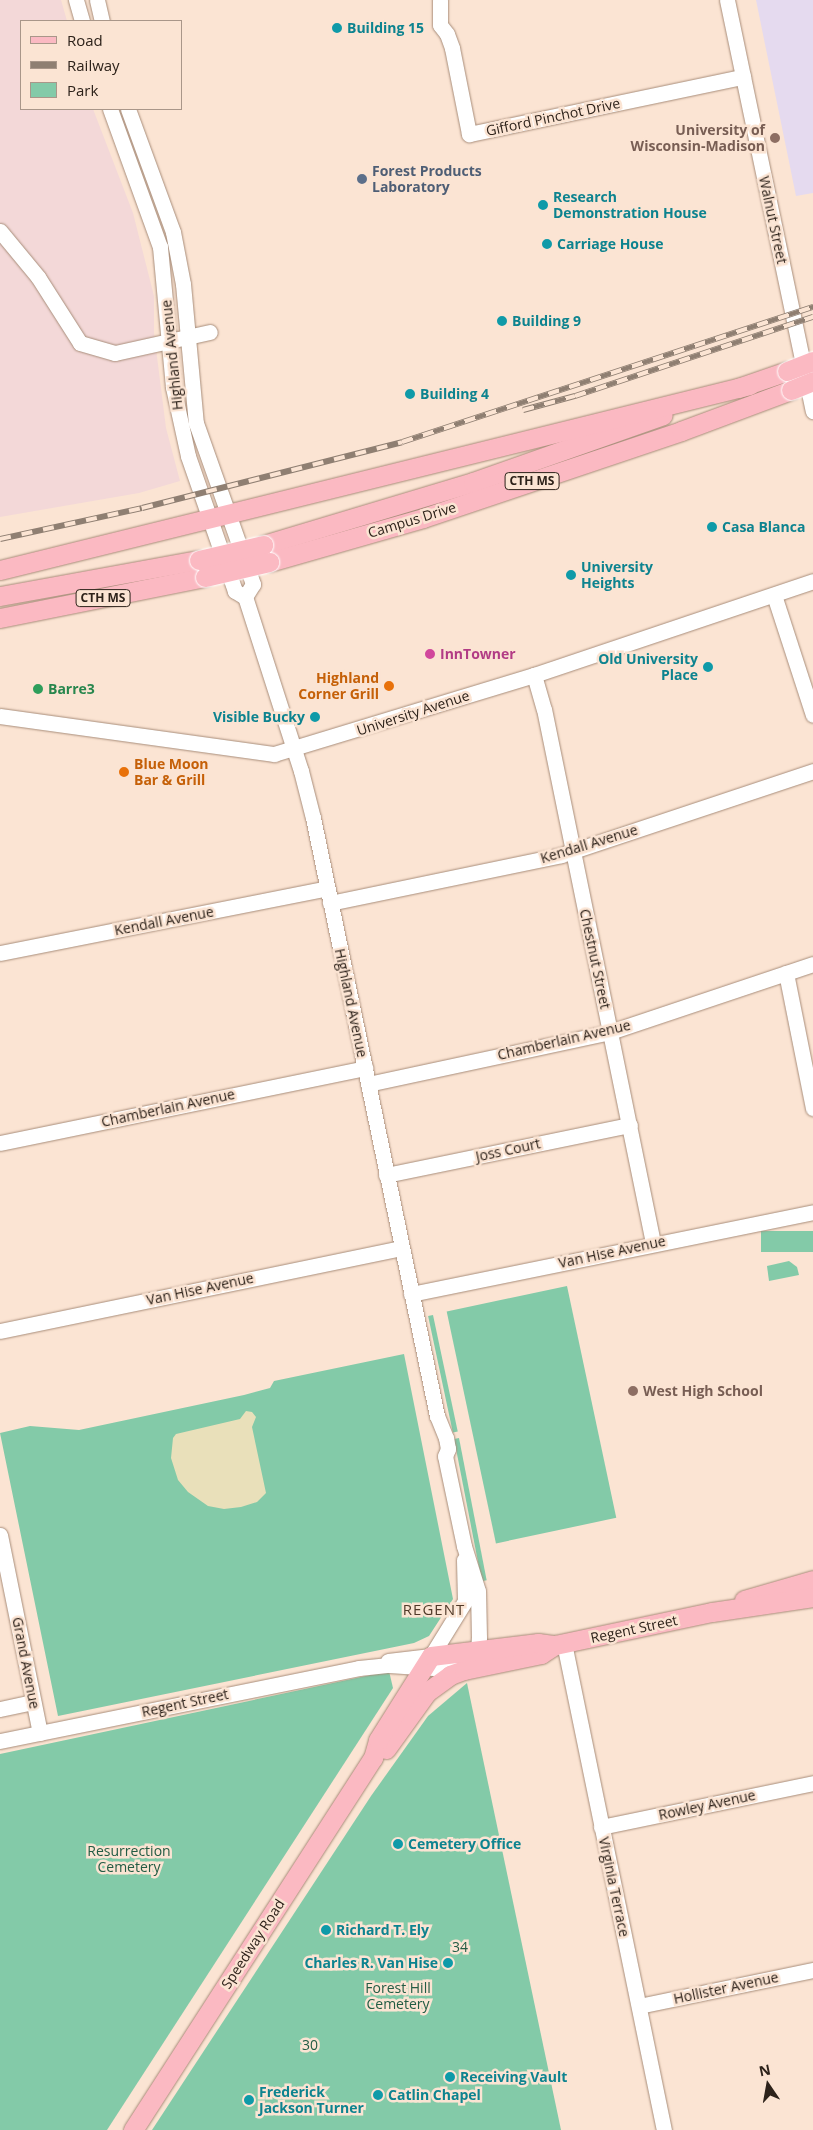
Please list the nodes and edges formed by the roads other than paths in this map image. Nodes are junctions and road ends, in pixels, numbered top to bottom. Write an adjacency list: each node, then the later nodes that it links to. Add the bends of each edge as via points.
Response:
1 (76, 0): 5 (street)
2 (96, 0): 6 (street)
3 (440, 0): 7 (street, Gifford Pinchot Drive, via 440,25 448,34 452,48 470,134)
4 (727, 0): 7 (street, Walnut Street)
5 (82, 20)
6 (102, 20)
7 (743, 77): 17 (street, Walnut Street)
8 (110, 110): 13 (street, Highland Avenue, via 160,247)
9 (128, 110): 12 (street, Highland Avenue, via 173,232 181,273)
10 (0, 231): 13 (street, via 38,277 80,343 115,353)
11 (210, 332): 12 (street)
12 (187, 338): 13 (street); 18 (street, Highland Avenue, via 196,423)
13 (168, 342): 19 (street, Highland Avenue, via 181,430)
14 (813, 361): 16 (main road, Campus Drive / CTH MS, bridge)
15 (813, 381): 20 (main road, Campus Drive / CTH MS, bridge, via 681,431 423,518)
16 (750, 384): 18 (main road); 20 (main road, Campus Drive / CTH MS)
17 (813, 411)
18 (230, 513): 19 (main road); 26 (street, Highland Avenue, via 252,584)
19 (211, 518): 22 (main road); 26 (street, Highland Avenue, via 235,591)
20 (266, 554): 21 (main road, Campus Drive / CTH MS, bridge)
21 (202, 569): 25 (main road, Campus Drive / CTH MS); 27 (main road, Campus Drive / CTH MS)
22 (0, 570)
23 (813, 581): 24 (street, University Avenue)
24 (774, 594): 28 (street, University Avenue); 29 (street)
25 (0, 596)
26 (244, 597): 31 (street, Highland Avenue)
27 (0, 618)
28 (534, 675): 31 (street, University Avenue); 33 (street, Chestnut Street, via 544,708)
29 (813, 715)
30 (0, 716): 31 (street, University Avenue, via 266,755)
31 (294, 749): 34 (street, Highland Avenue)
32 (813, 771): 33 (street, Kendall Avenue)
33 (572, 851): 35 (street, Kendall Avenue); 39 (street, Chestnut Street)
34 (327, 888): 35 (street, Highland Avenue); 36 (street, Kendall Avenue)
35 (330, 903): 40 (street, Highland Avenue)
36 (0, 953)
37 (813, 964): 38 (street, Chamberlain Avenue)
38 (786, 973): 39 (street, Chamberlain Avenue); 42 (street)
39 (610, 1032): 41 (street, Chamberlain Avenue); 43 (street, Chestnut Street)
40 (365, 1068): 41 (street, Highland Avenue); 44 (street, Chamberlain Avenue)
41 (368, 1084): 45 (street, Highland Avenue)
42 (813, 1108)
43 (630, 1126): 45 (street, Joss Court); 47 (street, Chestnut Street)
44 (0, 1143)
45 (386, 1175): 48 (street, Highland Avenue)
46 (813, 1212): 47 (street, Van Hise Avenue)
47 (653, 1243): 49 (street, Van Hise Avenue)
48 (401, 1248): 49 (street, Highland Avenue); 50 (street, Van Hise Avenue)
49 (411, 1294): 52 (street, Highland Avenue, via 437,1416 436,1440 439,1451 445,1456)
50 (0, 1331)
51 (0, 1534): 60 (street, Grand Avenue)
52 (464, 1546): 57 (street, Highland Avenue, via 481,1606); 58 (street, Highland Avenue, via 465,1601)
53 (813, 1580): 55 (main road, Regent Street)
54 (813, 1597): 55 (main road, Regent Street)
55 (712, 1612): 56 (main road, Regent Street)
56 (560, 1644): 57 (main road, Regent Street, via 538,1642); 59 (main road, Regent Street, via 541,1654); 66 (street, Virginia Terrace)
57 (478, 1651): 58 (main road, Regent Street); 59 (street)
58 (426, 1662): 59 (street, Regent Street); 62 (street, Regent Street, via 405,1657); 64 (main road, Speedway Road, via 378,1740)
59 (464, 1670): 64 (main road, Speedway Road, via 450,1675 427,1692 387,1748)
60 (33, 1702): 61 (street); 62 (street, Grand Avenue)
61 (0, 1709)
62 (40, 1733): 63 (street, Regent Street)
63 (0, 1742)
64 (373, 1758): 69 (main road, Speedway Road)
65 (813, 1783): 66 (street, Rowley Avenue)
66 (601, 1827): 68 (street, Virginia Terrace)
67 (813, 1970): 68 (street, Hollister Avenue)
68 (639, 2006): 70 (street, Virginia Terrace)
69 (133, 2130)
70 (664, 2130)

